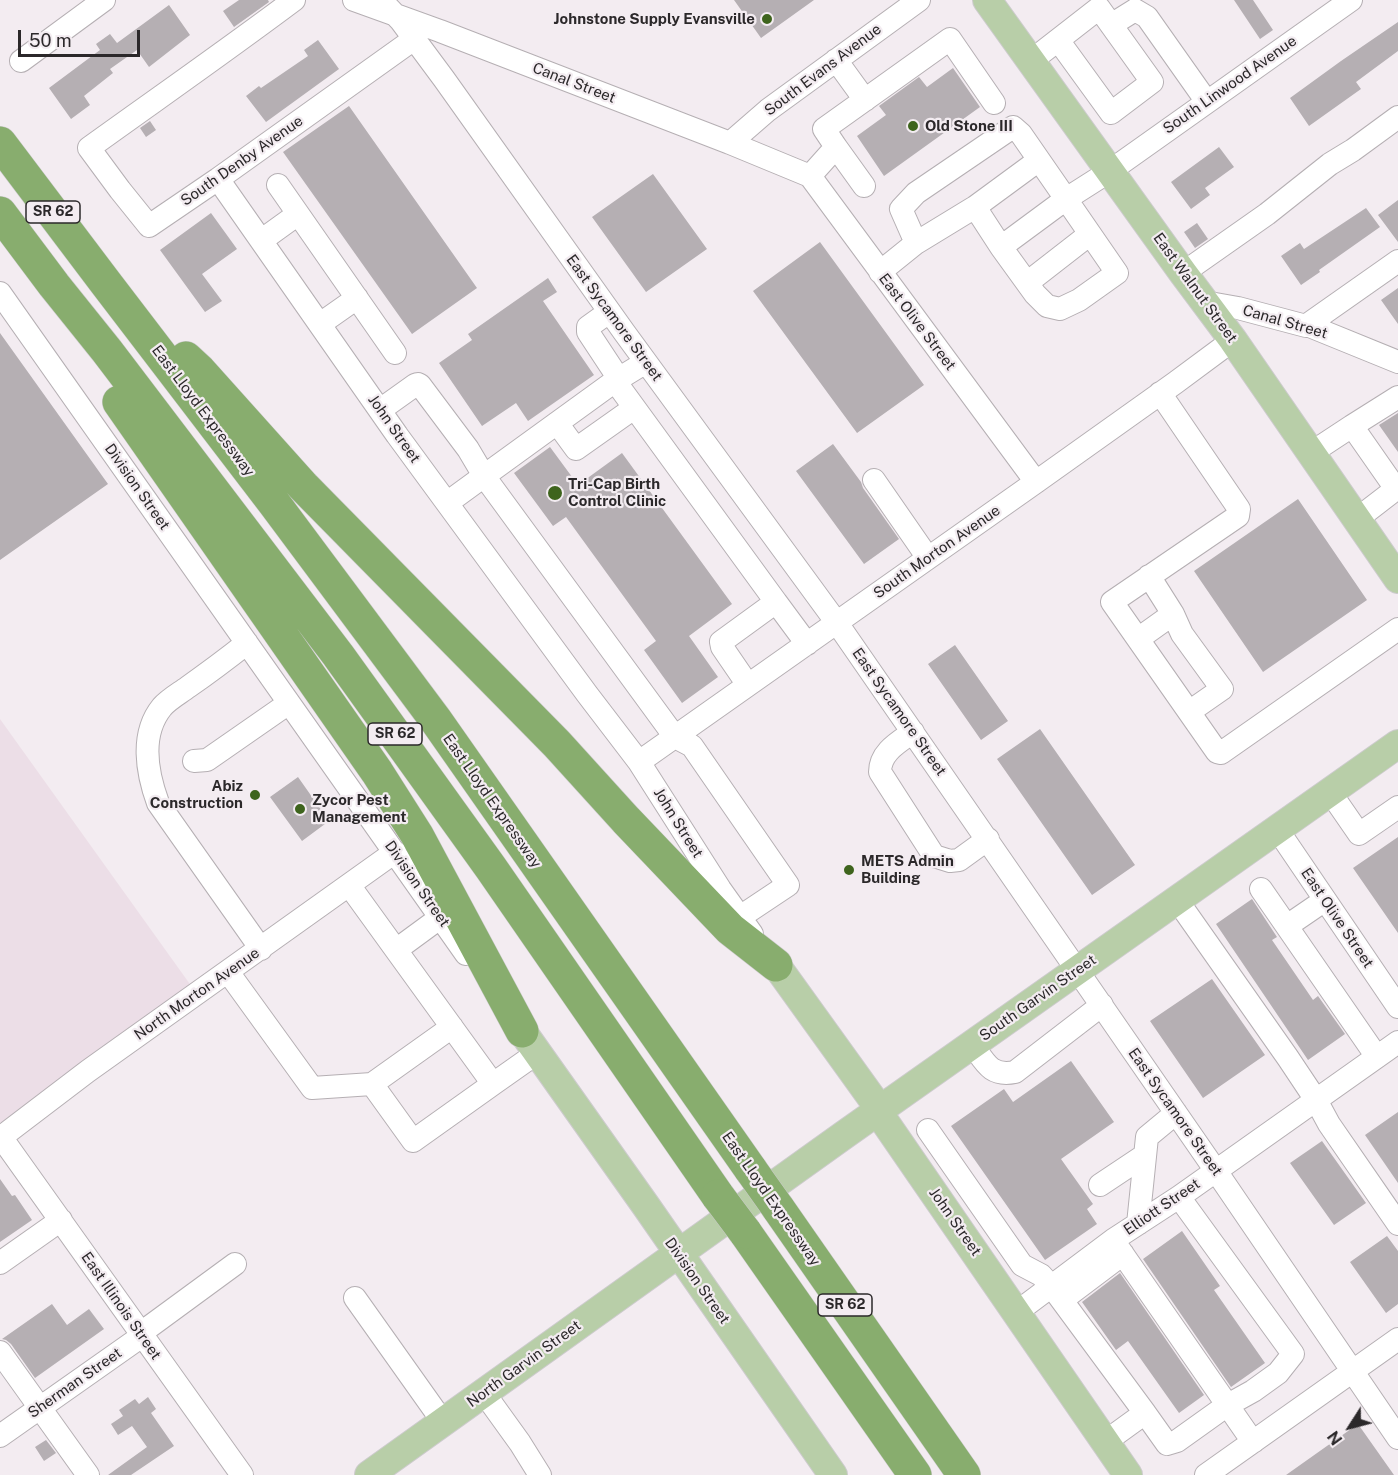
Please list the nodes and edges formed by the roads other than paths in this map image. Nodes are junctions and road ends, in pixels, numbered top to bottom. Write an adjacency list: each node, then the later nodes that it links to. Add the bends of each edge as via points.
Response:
1 (104, 0): 13 (street)
2 (294, 0): 25 (street, South Denby Avenue, via 89,148 149,226)
3 (354, 0): 8 (street, Canal Street)
4 (919, 0): 12 (street, South Evans Avenue)
5 (987, 0): 14 (main road, East Walnut Street)
6 (1351, 0): 16 (street, South Linwood Avenue)
7 (1141, 5): 9 (street); 16 (street)
8 (388, 8): 10 (street, East Sycamore Street); 20 (street, Canal Street)
9 (1107, 11): 11 (street); 11 (street, via 1152,82 1111,113)
10 (414, 39): 25 (street, South Denby Avenue); 45 (street, East Sycamore Street)
11 (1058, 40): 14 (street)
12 (836, 60): 15 (street); 20 (street, South Evans Avenue)
13 (21, 61)
14 (1030, 61): 23 (main road, East Walnut Street)
15 (865, 100): 17 (street, via 950,39); 21 (street, via 824,129)
16 (1207, 102): 23 (street, South Linwood Avenue)
17 (994, 103)
18 (1398, 117): 38 (street)
19 (0, 143): 39 (highway, East Lloyd Expressway / SR 62)
20 (730, 143): 24 (street, Canal Street)
21 (836, 147): 24 (street); 27 (street)
22 (1039, 160): 28 (street); 29 (street); 34 (street, via 1013,127 1003,133 916,194 901,209)
23 (1110, 171): 28 (street, South Linwood Avenue); 38 (main road, East Walnut Street)
24 (801, 173): 37 (street, East Olive Street)
25 (218, 178): 33 (street, John Street)
26 (278, 185): 31 (street)
27 (864, 186)
28 (1066, 199): 32 (street); 35 (street, South Linwood Avenue)
29 (975, 207): 34 (street); 35 (street)
30 (0, 213): 41 (highway, SR 62)
31 (298, 213): 33 (street); 43 (street)
32 (1090, 234): 40 (street); 40 (street, via 1117,273 1060,309 1047,306)
33 (262, 240): 46 (street, John Street)
34 (916, 243): 37 (street)
35 (1000, 246): 40 (street)
36 (1398, 261): 47 (street)
37 (880, 272): 62 (street, East Olive Street)
38 (1183, 273): 44 (main road, East Walnut Street)
39 (105, 282): 98 (highway, via 199,370 303,486 557,744 730,929); 150 (highway, East Lloyd Expressway / SR 62, bridge, via 435,719)
40 (1027, 283)
41 (54, 285): 104 (highway, via 112,393 400,807); 149 (highway, SR 62, bridge, via 344,664)
42 (0, 293): 74 (street, Division Street)
43 (357, 298): 46 (street); 49 (street)
44 (1204, 302): 47 (street, Canal Street); 48 (main road, East Walnut Street)
45 (609, 312): 50 (street, East Sycamore Street); 52 (street, via 588,327 588,332)
46 (320, 324): 56 (street, John Street)
47 (1307, 325): 51 (street, Canal Street)
48 (1233, 340): 53 (street, South Morton Avenue); 59 (main road, East Walnut Street)
49 (395, 353)
50 (646, 362): 52 (street); 71 (street, East Sycamore Street)
51 (1398, 362)
52 (617, 380): 55 (street); 57 (street)
53 (1160, 393): 62 (street, South Morton Avenue); 67 (street, via 1239,509 1238,516)
54 (1398, 398): 58 (street)
55 (634, 408): 57 (street, via 576,449); 69 (street)
56 (380, 410): 60 (street, via 420,385); 64 (street, John Street)
57 (557, 423): 60 (street)
58 (1352, 426): 59 (street); 63 (street)
59 (1311, 453): 65 (main road, East Walnut Street)
60 (484, 476): 64 (street); 80 (street)
61 (874, 480): 66 (street)
62 (1036, 482): 66 (street, South Morton Avenue)
63 (1397, 489): 65 (street)
64 (447, 503): 83 (street, John Street)
65 (1357, 519): 68 (main road, East Walnut Street)
66 (928, 558): 71 (street, South Morton Avenue)
67 (1149, 576): 70 (street); 73 (street, via 1112,602)
68 (1398, 579)
69 (776, 602): 75 (street); 76 (street, via 721,642)
70 (1173, 614): 73 (street); 78 (street, via 1182,634 1222,689)
71 (837, 622): 75 (street, South Morton Avenue); 79 (street, East Sycamore Street)
72 (1398, 630): 78 (street, via 1221,753)
73 (1138, 639): 78 (street)
74 (247, 644): 77 (street, Division Street); 96 (street, via 163,706 151,728 148,772 158,803)
75 (807, 644): 76 (street, South Morton Avenue)
76 (748, 685): 80 (street, South Morton Avenue)
77 (289, 703): 82 (street, via 207,760); 88 (street, Division Street)
78 (1189, 712)
79 (913, 732): 87 (street, East Sycamore Street); 87 (street, via 886,752 880,772 934,856 959,860)
80 (675, 737): 83 (street, South Morton Avenue); 94 (street, via 692,746 789,885)
81 (1398, 744): 84 (main road, South Garvin Street)
82 (194, 761)
83 (639, 762): 94 (street, John Street)
84 (1330, 792): 85 (street, via 1359,834); 86 (main road, South Garvin Street)
85 (1398, 807)
86 (1277, 830): 91 (main road, South Garvin Street); 92 (street, East Olive Street)
87 (988, 839): 99 (street, East Sycamore Street)
88 (394, 852): 89 (street, North Morton Avenue); 93 (street, Division Street)
89 (349, 885): 96 (street, North Morton Avenue); 97 (street)
90 (1261, 889): 95 (street)
91 (1177, 900): 99 (main road, South Garvin Street); 110 (street)
92 (1325, 900): 95 (street); 102 (street, East Olive Street)
93 (441, 917): 97 (street); 104 (street, Division Street)
94 (740, 917): 98 (street, John Street)
95 (1287, 926): 107 (street)
96 (261, 949): 100 (street, North Morton Avenue)
97 (396, 950): 103 (street)
98 (776, 965): 111 (main road, John Street)
99 (1078, 970): 101 (street, East Sycamore Street); 106 (main road, South Garvin Street)
100 (228, 972): 108 (street, via 312,1088); 114 (street, North Morton Avenue)
101 (1102, 1005): 106 (street, via 1015,1072 1004,1074 990,1068); 112 (street, East Sycamore Street)
102 (1398, 1007)
103 (452, 1027): 108 (street); 109 (street)
104 (530, 1042): 109 (street); 125 (main road, Division Street)
105 (1398, 1042): 107 (street, Elliott Street)
106 (972, 1044): 111 (main road, South Garvin Street)
107 (1377, 1057): 110 (street, Elliott Street)
108 (372, 1084): 109 (street, via 412,1140)
109 (493, 1084)
110 (1316, 1100): 116 (street, Elliott Street); 123 (street)
111 (878, 1112): 120 (main road, John Street); 125 (main road, South Garvin Street)
112 (1176, 1113): 115 (street, via 1147,1137); 116 (street, East Sycamore Street)
113 (928, 1130): 118 (street)
114 (0, 1137): 121 (street, East Illinois Street)
115 (1145, 1155): 117 (street); 122 (street)
116 (1216, 1171): 119 (street, Elliott Street); 134 (street, East Sycamore Street)
117 (1101, 1185)
118 (974, 1195): 120 (street); 128 (street, via 1022,1265 1041,1275)
119 (1179, 1197): 122 (street, Elliott Street); 136 (street, via 1293,1354 1278,1373)
120 (948, 1213): 130 (main road, John Street)
121 (61, 1220): 126 (street); 131 (street, East Illinois Street)
122 (1138, 1224): 124 (street, Elliott Street)
123 (1398, 1224)
124 (1118, 1247): 128 (street, Elliott Street); 136 (street)
125 (678, 1254): 135 (main road, North Garvin Street); 148 (main road, Division Street)
126 (0, 1263)
127 (235, 1264): 131 (street, Sherman Street)
128 (1057, 1293): 130 (street, Elliott Street); 138 (street)
129 (355, 1298): 139 (street)
130 (1017, 1312): 142 (main road, John Street)
131 (142, 1336): 137 (street, Sherman Street); 145 (street, East Illinois Street)
132 (1398, 1339): 134 (street)
133 (0, 1352): 137 (street)
134 (1352, 1371): 141 (street, East Sycamore Street); 143 (street)
135 (484, 1393): 139 (main road, North Garvin Street); 147 (street)
136 (1226, 1406): 138 (street, via 1178,1441 1167,1444); 143 (street)
137 (40, 1408): 140 (street, Sherman Street); 144 (street)
138 (1145, 1413): 142 (street)
139 (443, 1422): 146 (main road, North Garvin Street)
140 (0, 1436)
141 (1398, 1438)
142 (1105, 1442): 151 (main road, John Street)
143 (1253, 1442): 152 (street)
144 (88, 1475)
145 (242, 1475)
146 (369, 1475)
147 (540, 1475)
148 (833, 1475)
149 (915, 1475)
150 (963, 1475)
151 (1128, 1475)
152 (1206, 1475)

